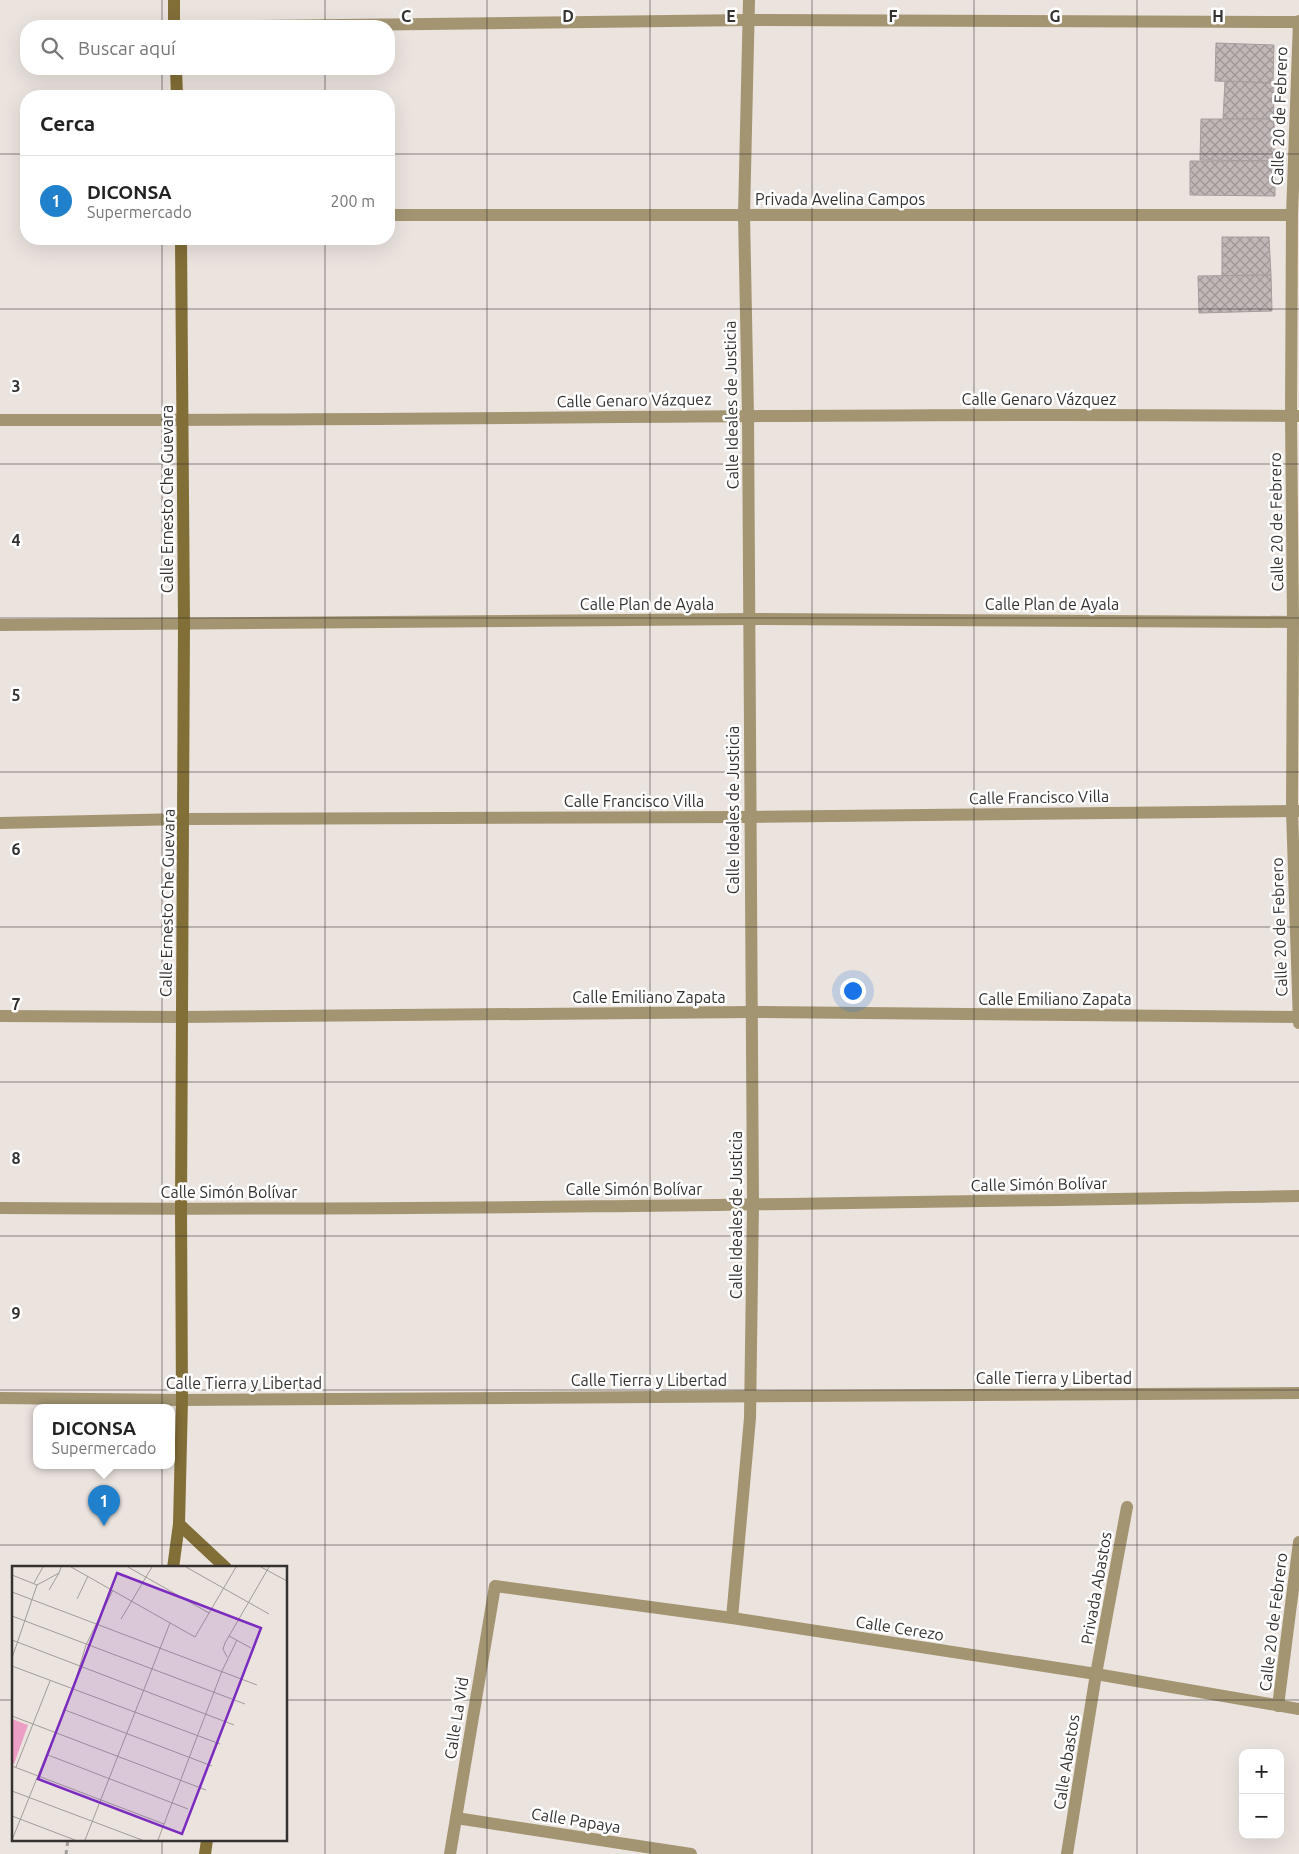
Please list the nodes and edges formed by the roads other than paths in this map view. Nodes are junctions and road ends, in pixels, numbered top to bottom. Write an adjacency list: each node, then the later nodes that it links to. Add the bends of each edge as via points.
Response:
1 (174, 0): 3 (street)
2 (749, 0): 4 (street, Calle Ideales de Justicia)
3 (174, 20)
4 (749, 20): 5 (street); 6 (street); 10 (street, Calle Ideales de Justicia)
5 (1299, 22): 11 (street, Calle 20 de Febrero)
6 (395, 24)
7 (176, 75): 8 (street)
8 (177, 90)
9 (395, 215): 10 (street, Privada Avelina Campos)
10 (744, 215): 11 (street, Privada Avelina Campos); 13 (street, Calle Ideales de Justicia)
11 (1292, 215): 14 (street, Calle 20 de Febrero)
12 (182, 245): 16 (street, Calle Ernesto Che Guevara)
13 (748, 415): 14 (street, Calle Genaro Vázquez); 16 (street, Calle Genaro Vázquez); 17 (street, Calle Ideales de Justicia)
14 (1295, 416): 18 (street, Calle 20 de Febrero)
15 (0, 420): 16 (street, Calle Genaro Vázquez)
16 (183, 420): 19 (street, Calle Ernesto Che Guevara)
17 (748, 619): 18 (street, Calle Plan de Ayala); 19 (street, Calle Plan de Ayala); 22 (street, Calle Ideales de Justicia)
18 (1293, 622): 21 (street, Calle 20 de Febrero)
19 (184, 624): 20 (street, Calle Plan de Ayala); 23 (street, Calle Ernesto Che Guevara)
20 (0, 626)
21 (1296, 811): 22 (street, Calle Francisco Villa); 28 (street, Calle 20 de Febrero)
22 (750, 817): 23 (street, Calle Francisco Villa); 25 (street, Calle Ideales de Justicia)
23 (184, 819): 24 (street, Calle Francisco Villa); 27 (street, Calle Ernesto Che Guevara)
24 (0, 823)
25 (751, 1012): 27 (street, Calle Emiliano Zapata); 28 (street, Calle Emiliano Zapata); 30 (street, Calle Ideales de Justicia)
26 (0, 1016): 27 (street, Calle Emiliano Zapata)
27 (182, 1017): 32 (street, Calle Ernesto Che Guevara)
28 (1299, 1019)
29 (1299, 1196): 30 (street, Calle Simón Bolívar)
30 (753, 1205): 32 (street, Calle Simón Bolívar); 34 (street, Calle Ideales de Justicia)
31 (0, 1208): 32 (street, Calle Simón Bolívar)
32 (181, 1209): 36 (street, Calle Ernesto Che Guevara)
33 (1299, 1393): 34 (street, Calle Tierra y Libertad)
34 (750, 1395): 36 (street, Calle Tierra y Libertad); 43 (street, Calle Ideales de Justicia)
35 (0, 1398): 36 (street, Calle Tierra y Libertad)
36 (182, 1400): 38 (street, Calle Ernesto Che Guevara)
37 (1127, 1508): 44 (street, Privada Abastos)
38 (179, 1524): 40 (street, Calle Ernesto Che Guevara); 41 (street)
39 (1299, 1542): 45 (street, Calle 20 de Febrero)
40 (173, 1566)
41 (224, 1566)
42 (495, 1586): 43 (street, Calle Cerezo); 47 (street, Calle La Vid)
43 (732, 1618): 44 (street, Calle Cerezo)
44 (1096, 1674): 45 (street, Calle Cerezo); 50 (street, Calle Abastos)
45 (1278, 1706): 46 (street, Calle Cerezo)
46 (1299, 1709)
47 (456, 1818): 48 (street, Calle La Vid); 49 (street, Calle Papaya)
48 (450, 1854)
49 (691, 1854)
50 (1067, 1854)

